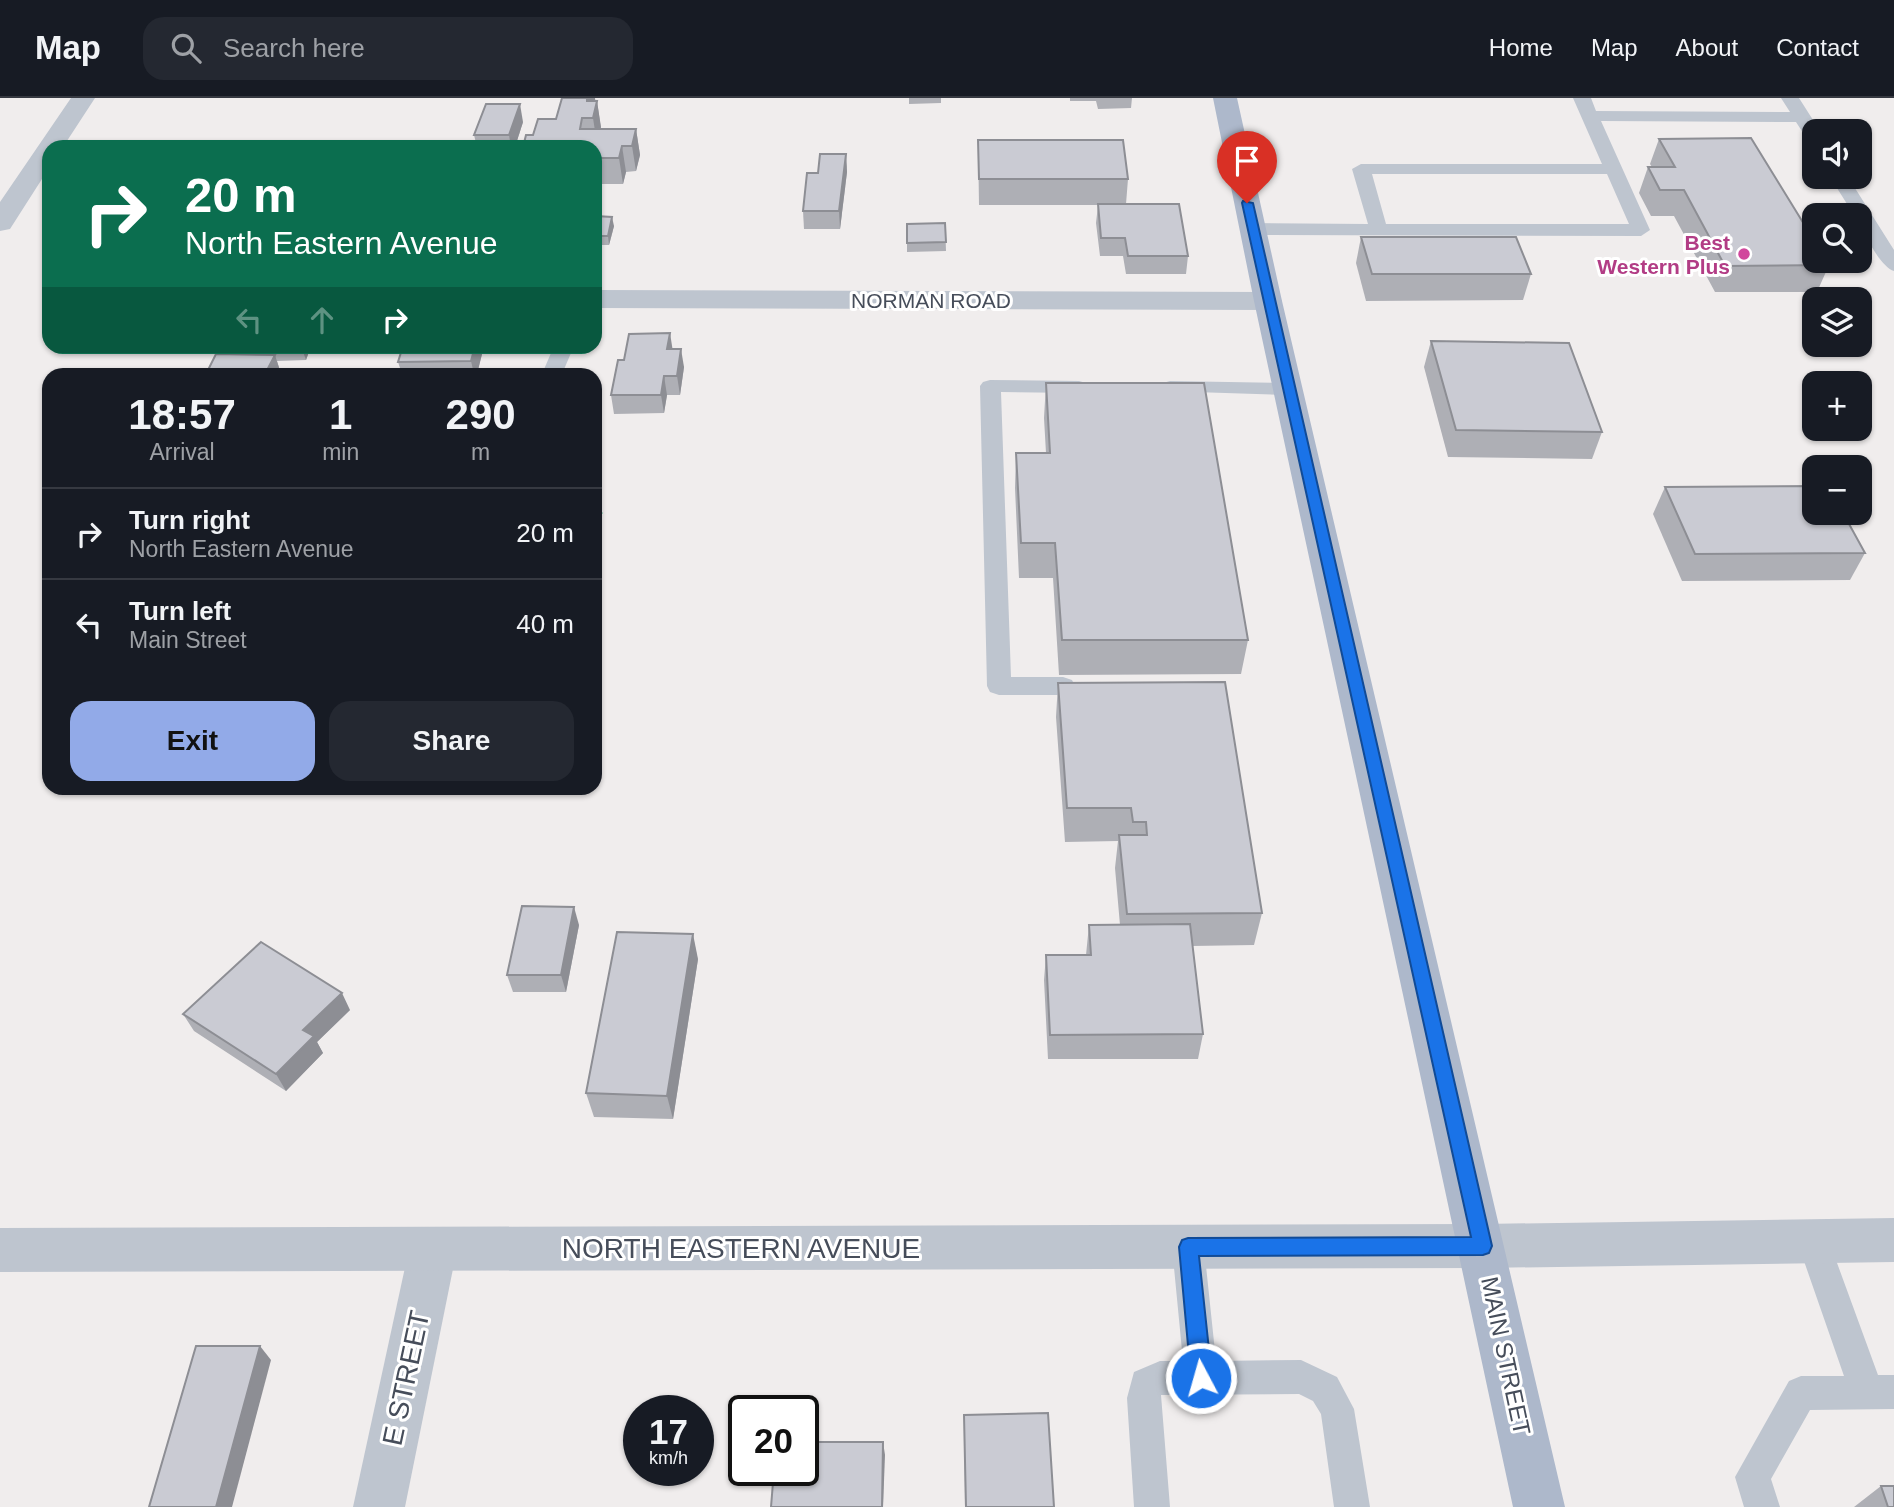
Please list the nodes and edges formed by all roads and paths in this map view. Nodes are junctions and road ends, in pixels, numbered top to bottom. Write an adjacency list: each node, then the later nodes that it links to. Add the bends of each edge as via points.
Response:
1 (83, 98): 7 (street)
2 (1225, 98): 13 (main road, MAIN STREET)
3 (1582, 98): 5 (lane)
4 (1790, 98): 6 (lane)
5 (1589, 116): 6 (lane); 9 (lane)
6 (1801, 117)
7 (54, 140)
8 (42, 154): 10 (street)
9 (1612, 169): 14 (lane, via 1361,169); 14 (lane, via 1641,230)
10 (12, 186): 12 (street)
11 (1846, 189): 15 (lane)
12 (0, 223)
13 (1253, 229): 14 (lane); 17 (main road, MAIN STREET)
14 (1379, 230)
15 (1894, 265)
16 (602, 299): 17 (street, NORMAN ROAD)
17 (1268, 301): 20 (main road, MAIN STREET)
18 (1098, 387): 21 (lane, via 990,386 999,686)
19 (1151, 387): 20 (lane)
20 (1288, 388): 24 (main road, MAIN STREET)
21 (1063, 686)
22 (1894, 1240): 23 (street, NORTH EASTERN AVENUE)
23 (1813, 1241): 24 (street, NORTH EASTERN AVENUE); 29 (lane)
24 (1483, 1246): 25 (street, NORTH EASTERN AVENUE); 33 (main road, MAIN STREET)
25 (1188, 1247): 26 (street, NORTH EASTERN AVENUE); 28 (lane)
26 (433, 1249): 27 (street, NORTH EASTERN AVENUE); 30 (street, E STREET)
27 (0, 1250)
28 (1201, 1378): 31 (lane, via 1160,1378 1146,1384 1143,1398); 32 (lane, via 1301,1377 1325,1388 1337,1409)
29 (1881, 1392): 34 (lane, via 1801,1393 1753,1477)
30 (379, 1507)
31 (1152, 1507)
32 (1352, 1507)
33 (1539, 1507)
34 (1762, 1507)

